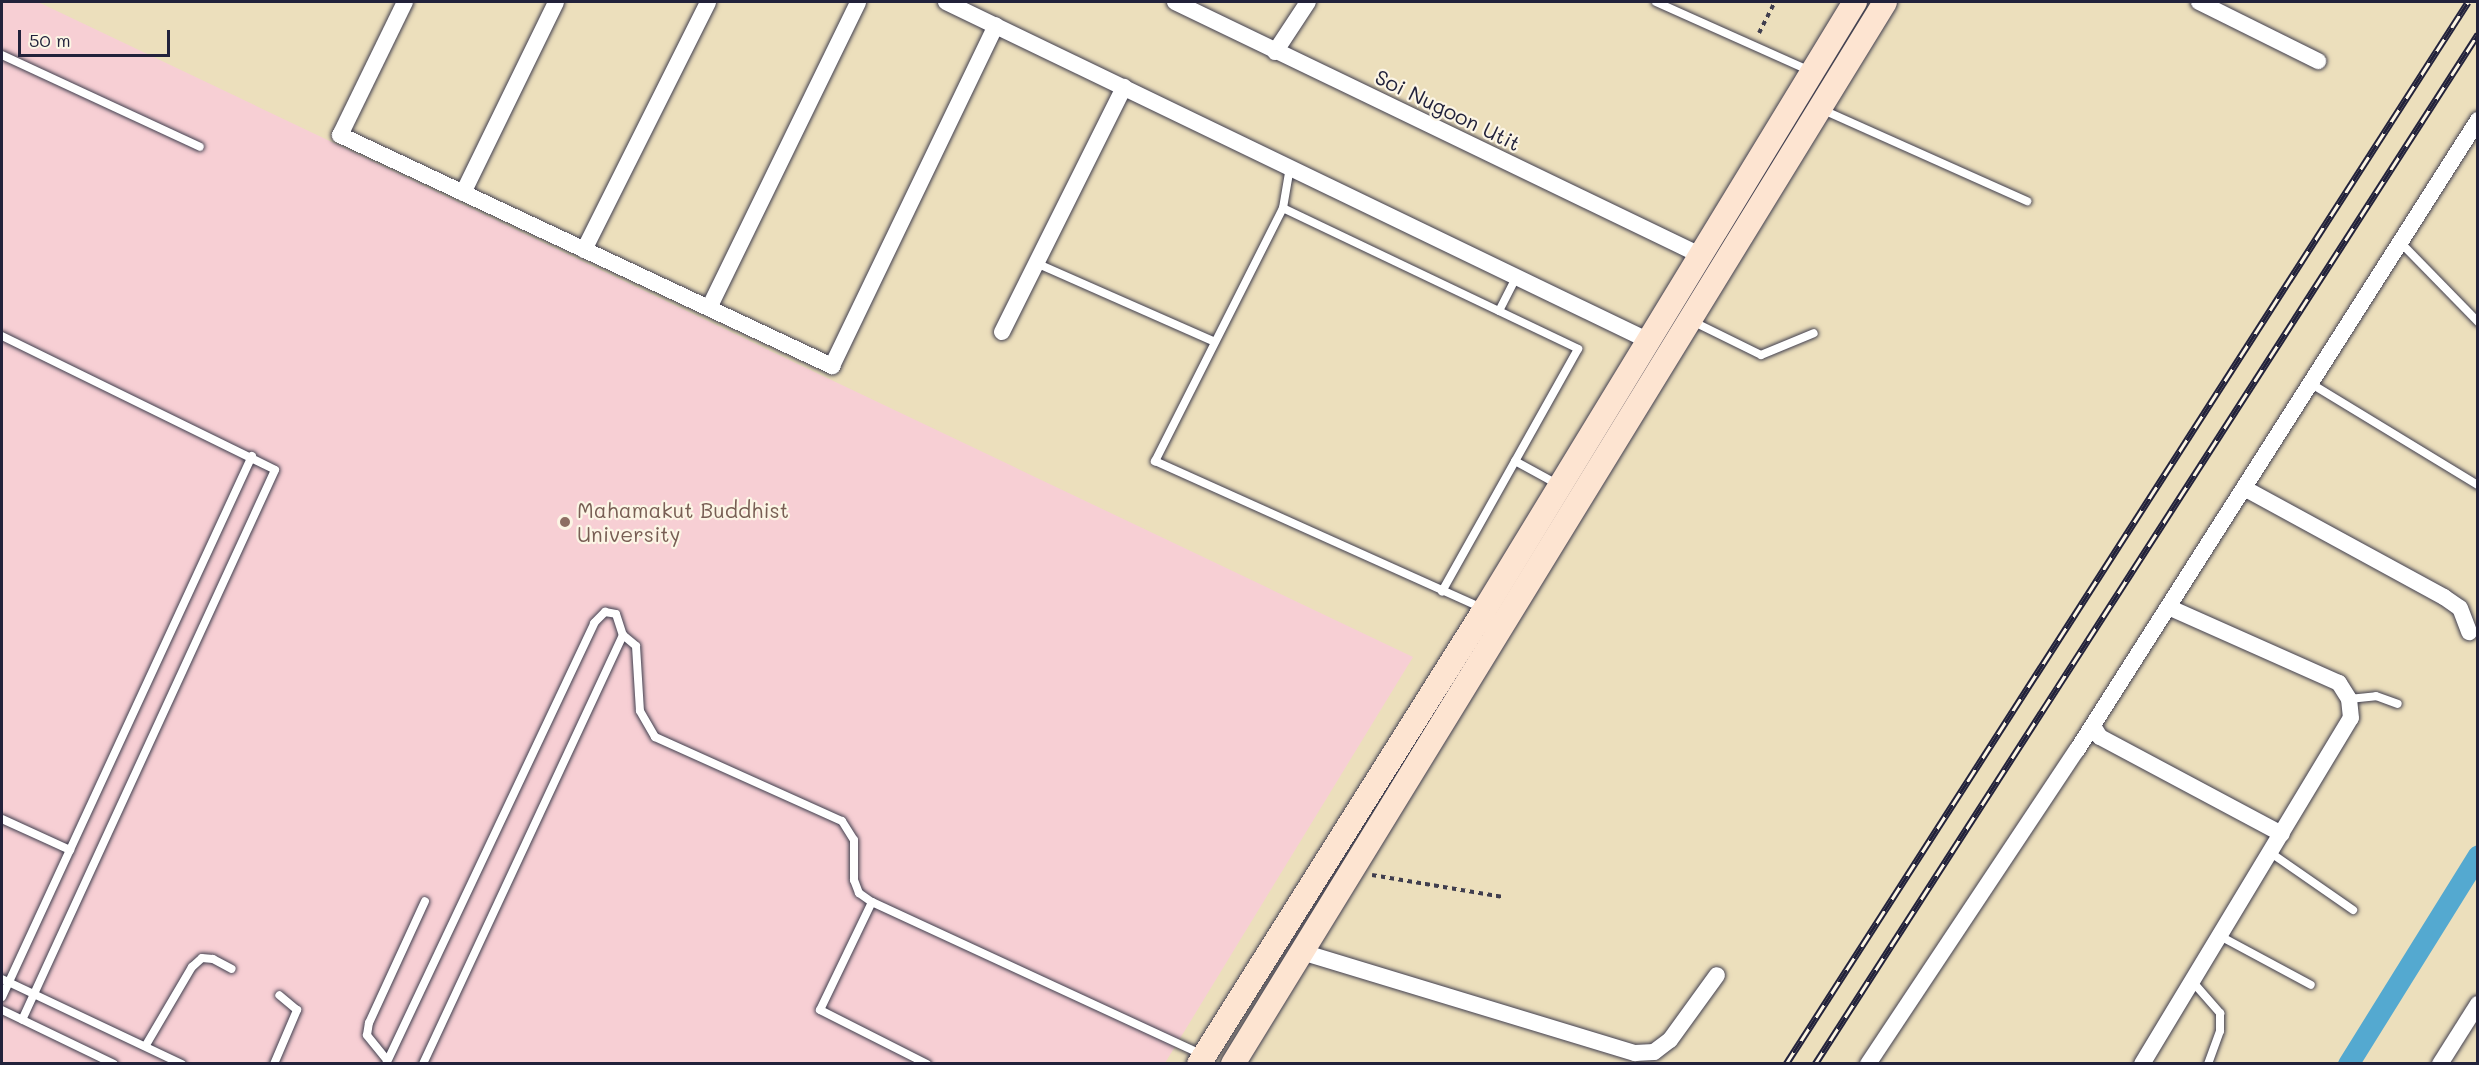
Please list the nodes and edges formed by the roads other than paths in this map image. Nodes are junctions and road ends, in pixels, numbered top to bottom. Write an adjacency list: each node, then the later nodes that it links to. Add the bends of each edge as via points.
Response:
1 (405, 2): 22 (street, via 340,135)
2 (556, 2): 22 (street)
3 (708, 2): 26 (street)
4 (858, 2): 30 (street)
5 (946, 2): 12 (street)
6 (1175, 2): 13 (street, Soi Nugoon Utit)
7 (1308, 2): 13 (street)
8 (1656, 2): 16 (lane)
9 (1855, 2): 16 (main road)
10 (1885, 2): 18 (main road)
11 (2199, 2): 15 (street)
12 (996, 26): 17 (street); 30 (street, via 832,366)
13 (1275, 52): 27 (street, Soi Nugoon Utit)
14 (2, 55): 20 (lane)
15 (2318, 62)
16 (1813, 73): 27 (main road)
17 (1124, 87): 21 (street); 28 (street)
18 (1821, 109): 23 (lane); 32 (main road)
19 (2478, 120): 25 (street)
20 (200, 147)
21 (1290, 167): 24 (lane); 29 (street)
22 (463, 193): 26 (street)
23 (2027, 201)
24 (1283, 208): 31 (lane); 37 (lane)
25 (2400, 242): 33 (lane); 40 (street)
26 (584, 250): 30 (street)
27 (1702, 256): 38 (main road)
28 (1036, 263): 34 (street); 37 (lane)
29 (1517, 276): 31 (lane); 38 (street)
30 (710, 308)
31 (1499, 311): 42 (lane, via 1578,349)
32 (1691, 321): 35 (lane, via 1761,356); 39 (main road)
33 (2478, 322)
34 (1002, 332)
35 (1814, 333)
36 (2, 336): 41 (lane)
37 (1213, 341): 46 (lane, via 1155,461)
38 (1649, 341): 39 (main road); 44 (main road)
39 (1671, 354): 62 (main road)
40 (2310, 383): 43 (lane); 45 (street)
41 (252, 456): 56 (lane); 68 (lane, via 275,470 272,481)
42 (1515, 461): 44 (lane); 46 (lane)
43 (2478, 485)
44 (1561, 486): 48 (main road)
45 (2244, 488): 47 (street); 49 (street, via 2444,597 2460,608)
46 (1442, 591): 48 (lane)
47 (2168, 607): 51 (street, via 2339,683); 53 (street)
48 (1485, 609): 75 (main road)
49 (2469, 632)
50 (623, 635): 59 (lane, via 636,646 640,711 655,737 842,820 854,840 854,880 859,893); 76 (lane, via 616,614 605,612 594,623); 80 (lane)
51 (2349, 699): 52 (lane, via 2376,696); 55 (street, via 2348,726)
52 (2398, 704)
53 (2092, 726): 55 (street, via 2100,737); 83 (street)
54 (2, 819): 56 (lane)
55 (2282, 834): 57 (street)
56 (69, 850): 65 (lane)
57 (2271, 853): 60 (lane); 61 (street)
58 (425, 901): 76 (lane, via 369,1023 367,1035)
59 (872, 902): 75 (lane); 81 (lane, via 820,1010)
60 (2353, 909)
61 (2220, 936): 66 (street); 67 (lane)
62 (1302, 952): 64 (street, via 1635,1053 1654,1052 1670,1040); 82 (main road)
63 (232, 969): 74 (lane, via 202,958 192,967)
64 (1717, 975)
65 (5, 980): 68 (lane); 70 (lane)
66 (2192, 981): 84 (street); 85 (lane, via 2220,1013 2220,1031)
67 (2311, 985)
68 (34, 994): 73 (lane); 74 (lane)
69 (279, 995): 79 (lane, via 297,1010)
70 (2, 997)
71 (2478, 1004): 86 (street)
72 (2, 1010): 73 (lane)
73 (22, 1020): 77 (lane)
74 (146, 1045): 78 (lane)
75 (1201, 1059)
76 (387, 1062)
77 (114, 1064)
78 (182, 1064)
79 (274, 1064)
80 (423, 1064)
81 (927, 1064)
82 (1233, 1064)
83 (1868, 1064)
84 (2142, 1064)
85 (2208, 1064)
86 (2440, 1064)

